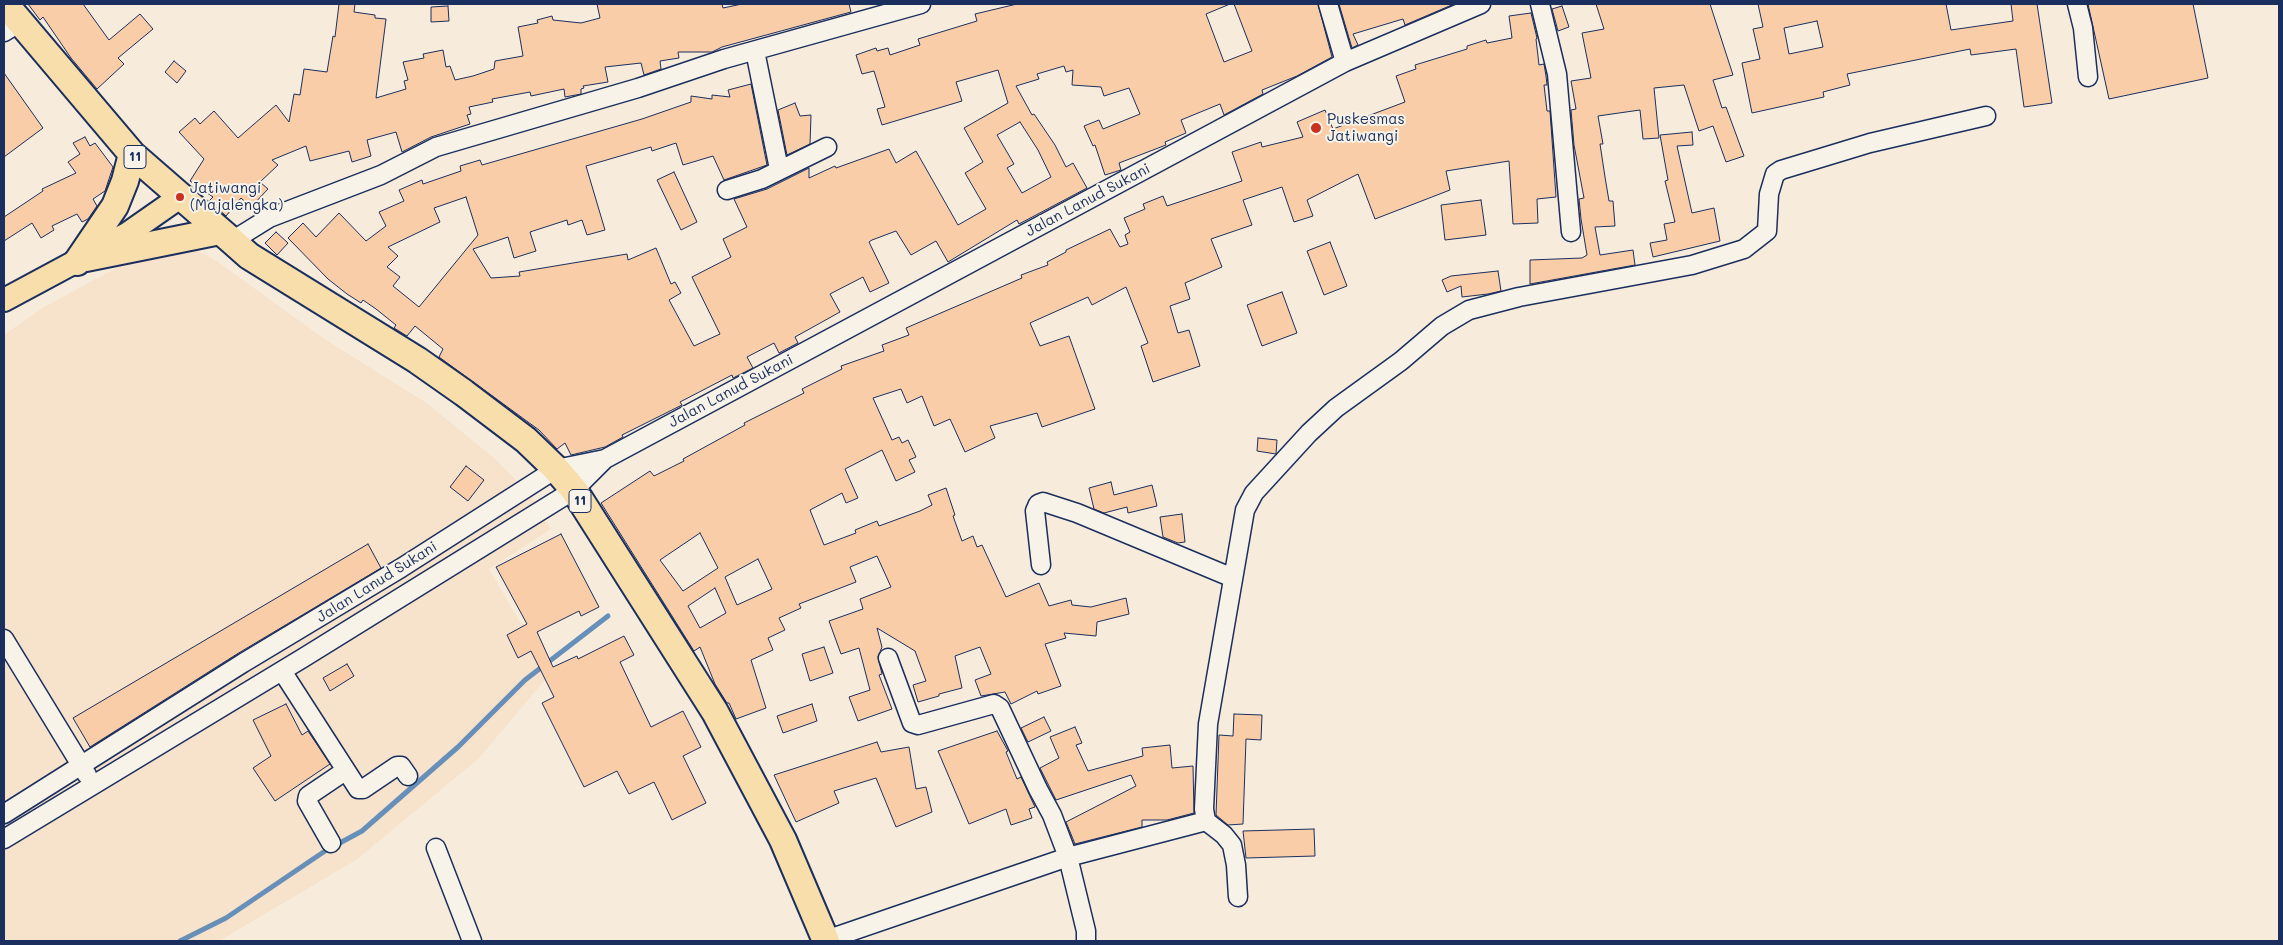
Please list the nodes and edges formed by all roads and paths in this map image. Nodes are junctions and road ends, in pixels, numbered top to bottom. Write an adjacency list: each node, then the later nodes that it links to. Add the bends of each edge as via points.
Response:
1 (921, 4): 7 (street)
2 (1328, 4): 8 (street)
3 (1481, 4): 8 (street, Jalan Lanud Sukani)
4 (1540, 4): 16 (street, via 1557,74)
5 (2077, 4): 9 (street)
6 (10, 19): 12 (highway, 11, via 77,88)
7 (755, 51): 13 (street); 17 (street, via 436,147 381,175)
8 (1345, 62): 20 (street, Jalan Lanud Sukani)
9 (2088, 78)
10 (1986, 116): 24 (street, via 1870,143 1781,170 1775,174 1769,194 1768,231 1744,249 1692,265 1519,297 1469,310 1442,326 1322,420 1254,493 1245,510)
11 (827, 147): 13 (street)
12 (132, 154): 15 (highway, 11); 18 (highway, via 115,206)
13 (779, 170): 14 (street)
14 (727, 190)
15 (180, 197): 17 (highway, 11); 18 (main road)
16 (1571, 232)
17 (226, 236): 18 (highway); 21 (highway, 11, via 270,270 457,388 503,421)
18 (82, 260): 19 (main road)
19 (4, 300)
20 (605, 459): 21 (street, Jalan Lanud Sukani); 22 (street)
21 (556, 469): 22 (highway, 11); 25 (street, Jalan Lanud Sukani)
22 (574, 490): 27 (street); 42 (highway, 11, via 715,712 783,840)
23 (1041, 565): 24 (street, via 1035,510 1043,502)
24 (1233, 578): 35 (street, via 1208,724)
25 (288, 636): 27 (street); 30 (street, Jalan Lanud Sukani)
26 (4, 639): 30 (street)
27 (303, 658): 29 (street)
28 (888, 658): 39 (street, via 912,723 918,725 994,704 1000,708 1052,814)
29 (282, 671): 31 (street); 33 (street)
30 (82, 765): 33 (street); 34 (street, Jalan Lanud Sukani)
31 (345, 771): 32 (street, via 358,789 363,789 397,766 401,766); 37 (street, via 308,796 307,801)
32 (408, 776)
33 (94, 785): 36 (street)
34 (4, 814)
35 (1206, 820): 39 (street); 40 (street, via 1232,845)
36 (4, 839)
37 (331, 843)
38 (436, 848): 41 (street)
39 (1068, 857): 42 (street); 43 (street)
40 (1238, 896)
41 (472, 941)
42 (824, 941)
43 (1086, 941)

